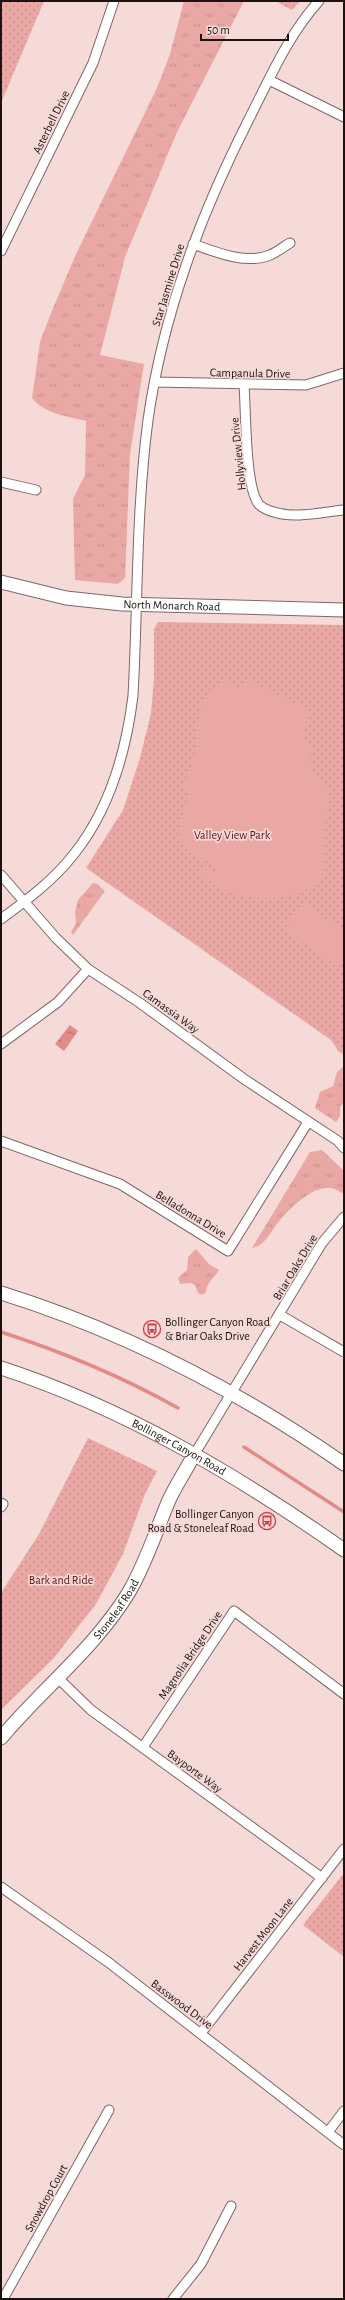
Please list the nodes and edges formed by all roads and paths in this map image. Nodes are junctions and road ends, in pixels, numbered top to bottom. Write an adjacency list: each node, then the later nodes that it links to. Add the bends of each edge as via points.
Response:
1 (114, 1): 7 (street, Asterbell Drive, via 93,62)
2 (319, 1): 3 (street, Star Jasmine Drive, via 305,16)
3 (269, 80): 4 (street); 6 (street, Star Jasmine Drive, via 222,174)
4 (344, 117)
5 (290, 243): 6 (street, via 270,255 252,258 224,254)
6 (193, 244): 9 (street, Star Jasmine Drive, via 172,305)
7 (1, 251)
8 (344, 373): 10 (street, Campanula Drive, via 306,385)
9 (155, 382): 10 (street, Campanula Drive); 15 (street, Star Jasmine Drive, via 144,463)
10 (244, 385): 13 (street, Hollyview Drive, via 253,492 259,504 274,512 288,514)
11 (1, 482): 12 (street)
12 (36, 490)
13 (344, 510)
14 (1, 582): 15 (main road, North Monarch Road, via 66,598)
15 (137, 605): 16 (main road, North Monarch Road); 18 (street, Star Jasmine Drive, via 133,696 128,734 117,773 106,801 74,854)
16 (344, 610)
17 (1, 874): 18 (street, Camassia Way)
18 (25, 902): 19 (street, Star Jasmine Drive); 20 (street, Camassia Way, via 56,938)
19 (1, 920)
20 (88, 969): 21 (street, via 58,1002); 22 (street, Camassia Way, via 140,1003 244,1080)
21 (1, 1044)
22 (308, 1122): 23 (street, Belladonna Drive, via 228,1251 120,1184); 24 (street, Camassia Way, via 338,1141)
23 (1, 1141)
24 (344, 1148)
25 (344, 1216): 27 (street, Briar Oaks Drive, via 322,1243)
26 (1, 1292): 30 (main road, via 94,1326)
27 (280, 1315): 28 (street); 30 (street, Briar Oaks Drive)
28 (344, 1352)
29 (1, 1368): 31 (main road, Bollinger Canyon Road, via 65,1392 131,1422)
30 (233, 1393): 31 (street, Briar Oaks Drive); 32 (main road)
31 (194, 1455): 35 (main road, Bollinger Canyon Road); 36 (main road, Stoneleaf Road, via 170,1499 129,1592 90,1646)
32 (344, 1464)
33 (1, 1502): 34 (street)
34 (1, 1507)
35 (344, 1550)
36 (58, 1678): 38 (main road, Stoneleaf Road, via 22,1712); 39 (street, Bayporte Way, via 90,1710)
37 (344, 1694): 39 (street, Magnolia Bridge Drive, via 234,1611)
38 (1, 1738)
39 (143, 1747): 41 (street, Bayporte Way)
40 (344, 1849): 41 (street, Harvest Moon Lane)
41 (322, 1878): 43 (street, Harvest Moon Lane)
42 (1, 1887): 43 (street, Basswood Drive, via 53,1922)
43 (201, 2033): 46 (street, Basswood Drive)
44 (109, 2110): 49 (street, Snowdrop Court)
45 (344, 2111): 46 (street)
46 (328, 2132): 47 (street, Basswood Drive)
47 (344, 2145)
48 (231, 2206): 50 (street, via 201,2264)
49 (4, 2299)
50 (173, 2299)

